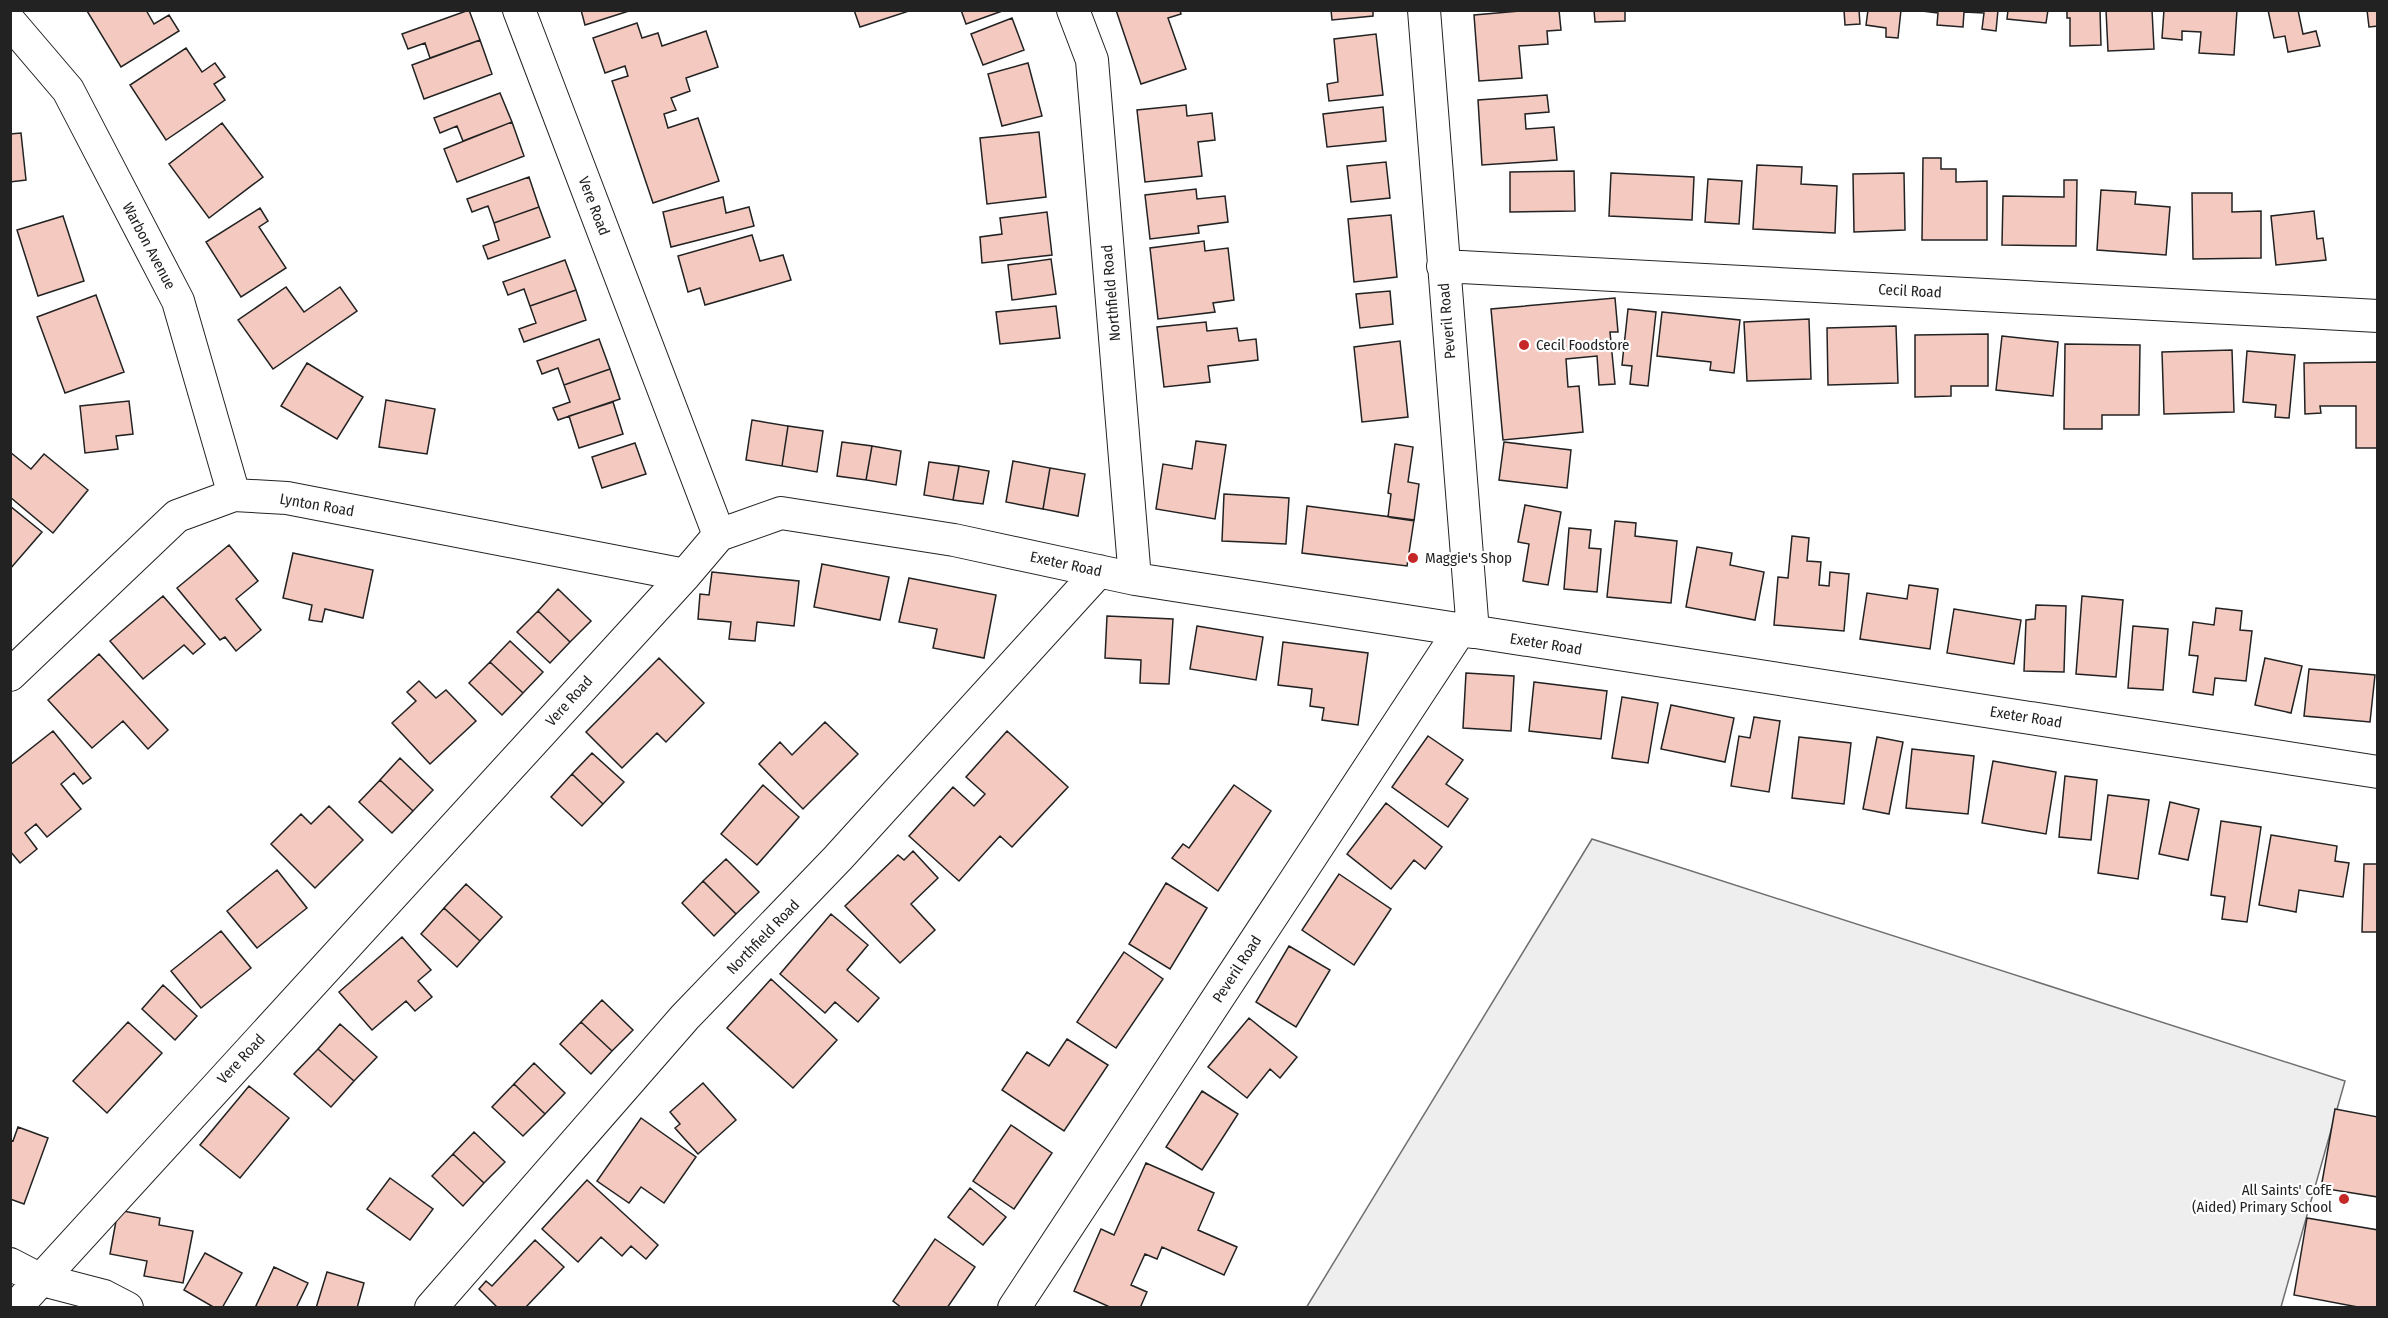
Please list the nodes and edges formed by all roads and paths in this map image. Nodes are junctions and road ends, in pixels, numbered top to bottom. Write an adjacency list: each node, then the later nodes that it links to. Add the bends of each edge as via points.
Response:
1 (519, 10): 8 (street, Vere Road)
2 (1073, 10): 11 (street, Northfield Road, via 1092,60)
3 (1424, 10): 5 (street, Peveril Road)
4 (10, 22): 7 (street, Warbon Avenue, via 68,90 178,301)
5 (1443, 266): 6 (street, Cecil Road); 12 (street, Peveril Road)
6 (2378, 316)
7 (234, 495): 10 (street, Lynton Road, via 287,498); 13 (street, Lynton Road, via 177,516)
8 (719, 535): 9 (street, Exeter Road, via 781,513 954,540); 10 (street, Vere Road)
9 (1099, 571): 11 (street, Exeter Road); 19 (street, Northfield Road, via 838,858 685,1017)
10 (685, 575): 16 (street, Vere Road)
11 (1135, 579): 12 (street, Exeter Road)
12 (1466, 631): 14 (street, Exeter Road); 20 (street, Peveril Road)
13 (10, 675)
14 (2378, 772)
15 (10, 1264): 16 (street)
16 (39, 1279): 17 (street, Vere Road); 18 (street, via 104,1296)
17 (15, 1308)
18 (127, 1308)
19 (431, 1308)
20 (1014, 1308)

